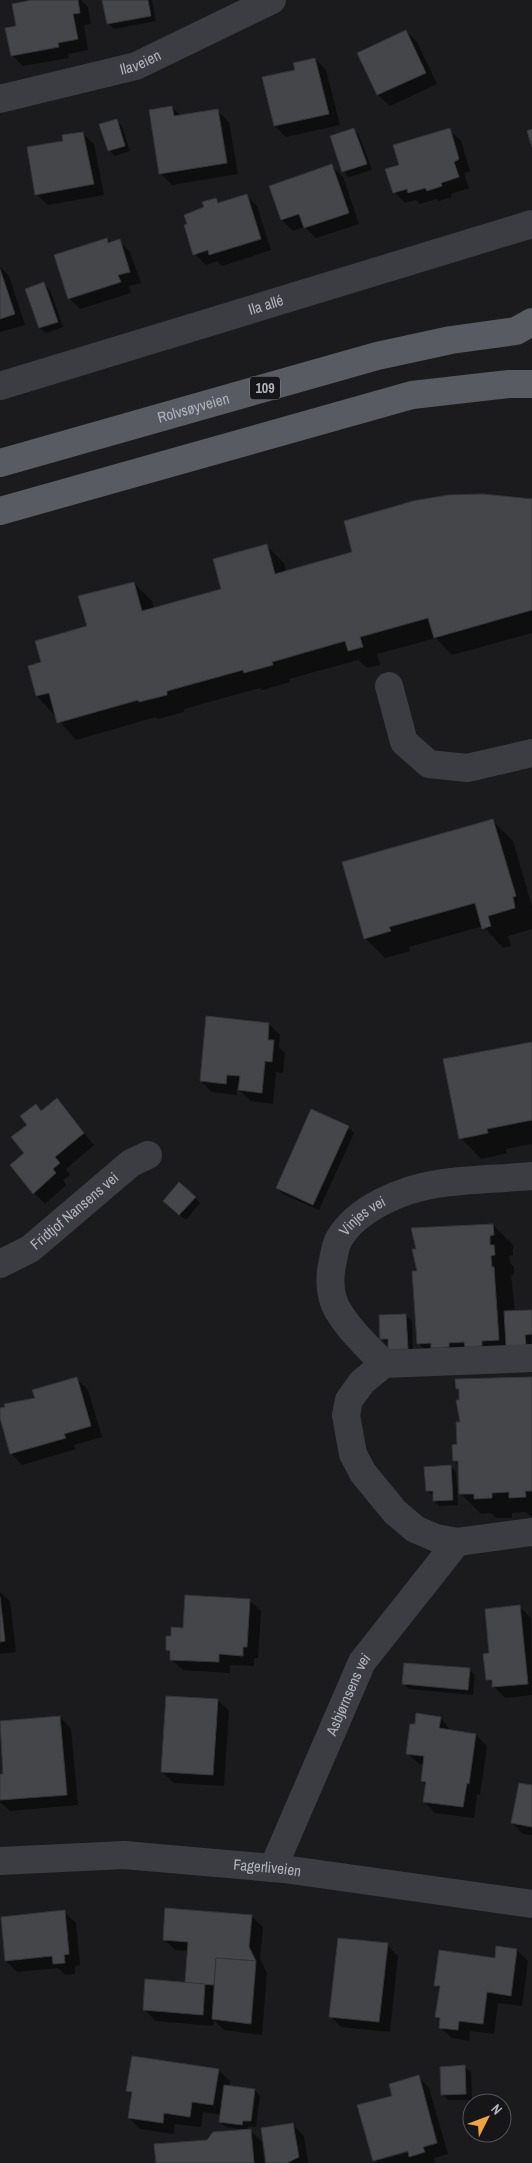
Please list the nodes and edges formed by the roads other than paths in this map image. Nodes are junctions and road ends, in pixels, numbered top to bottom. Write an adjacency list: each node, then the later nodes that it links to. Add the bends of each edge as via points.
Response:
1 (272, 0): 2 (street, Ilaveien, via 136,66)
2 (0, 99)
3 (532, 224): 6 (street, Ila allé)
4 (532, 322): 7 (main road, Rolvsøyveien / 109, via 516,331 451,340 377,356)
5 (532, 384): 8 (main road, via 412,395)
6 (0, 386)
7 (0, 463)
8 (0, 511)
9 (389, 686): 10 (street, via 404,742 429,764 467,768)
10 (532, 753)
11 (148, 1155): 13 (street, Fridtjof Nansens vei, via 131,1163 30,1249)
12 (532, 1176): 15 (street, Vinjes vei, via 436,1184 406,1192 383,1202 347,1229 334,1254 331,1290 337,1309 350,1328)
13 (0, 1264)
14 (532, 1358): 15 (street)
15 (384, 1364): 17 (street, via 362,1382 349,1400 346,1415 353,1454 374,1487 414,1529)
16 (532, 1532): 17 (street)
17 (457, 1542): 19 (street, Asbjørnsens vei, via 362,1662)
18 (0, 1861): 19 (street, Fagerliveien, via 124,1855)
19 (272, 1868): 20 (street, Fagerliveien)
20 (532, 1904)

